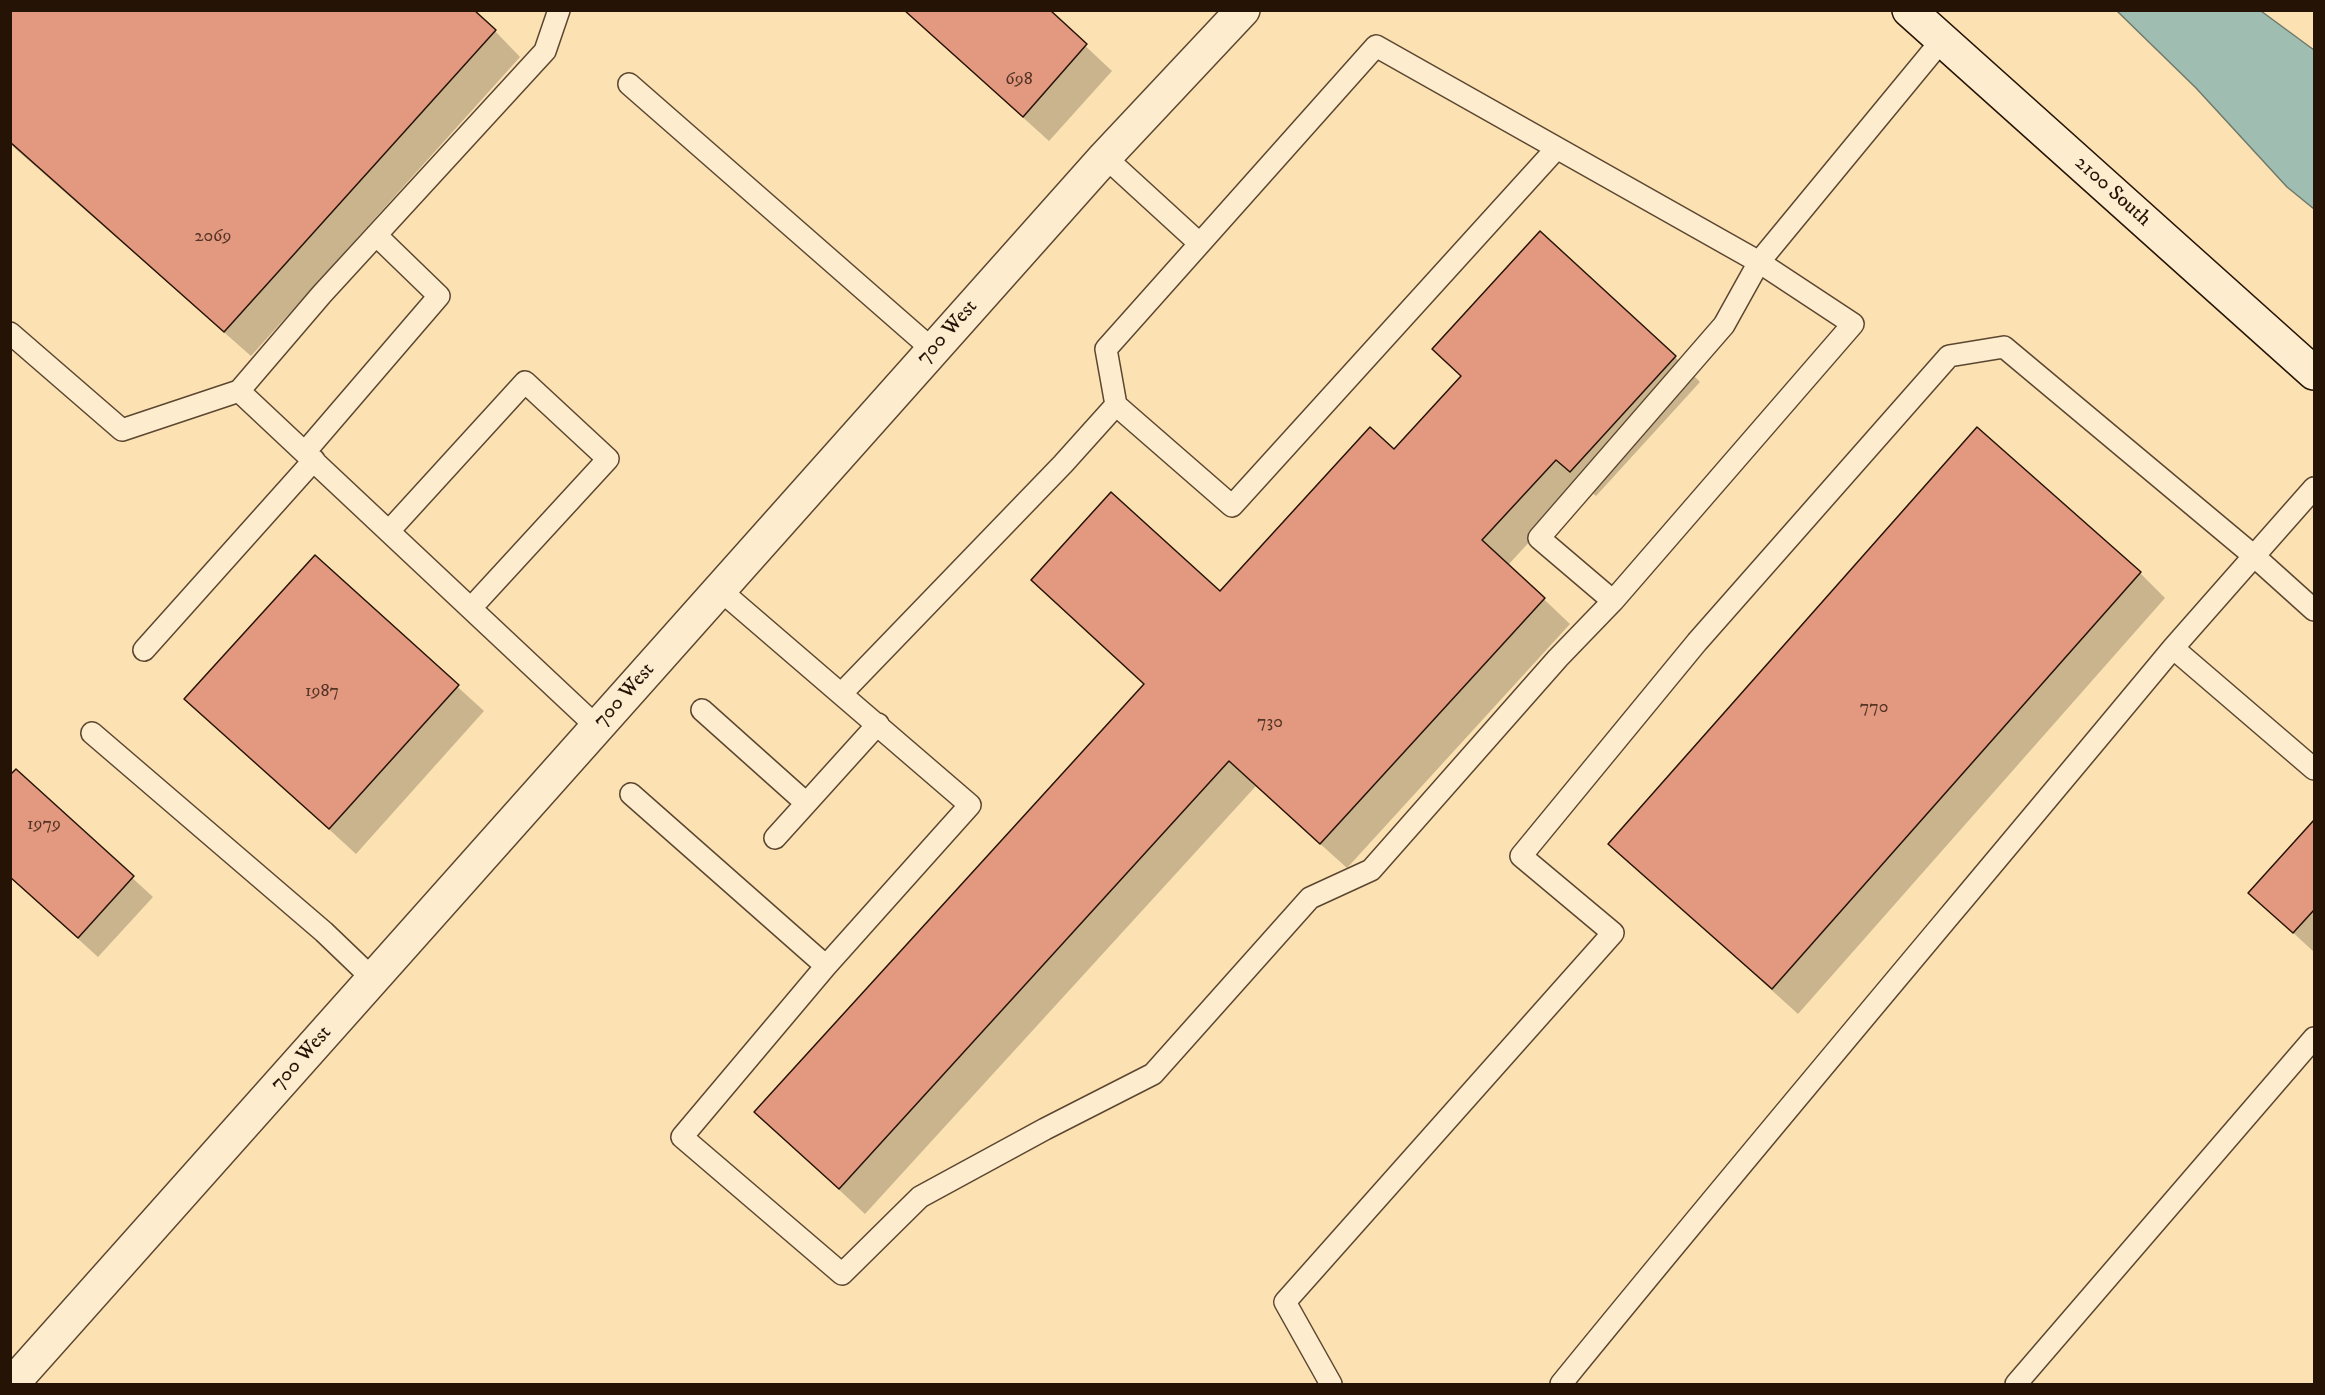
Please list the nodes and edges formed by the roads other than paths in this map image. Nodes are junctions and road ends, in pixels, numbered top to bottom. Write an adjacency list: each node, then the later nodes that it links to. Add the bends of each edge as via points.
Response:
1 (559, 10): 8 (lane, via 545,51)
2 (1243, 10): 7 (street, 700 West)
3 (1909, 10): 4 (street, 2100 South)
4 (1942, 40): 10 (lane); 13 (street, 2100 South)
5 (629, 84): 12 (lane)
6 (1556, 149): 9 (lane, via 1376,46); 10 (lane); 15 (lane, via 1232,507)
7 (1105, 157): 9 (lane); 12 (street, 700 West)
8 (376, 235): 14 (lane); 16 (lane, via 439,296)
9 (1199, 243): 15 (lane, via 1106,349)
10 (1759, 262): 21 (lane, via 1724,325 1539,538); 21 (lane, via 1853,324)
11 (10, 333): 14 (lane, via 122,430)
12 (933, 350): 20 (street, 700 West)
13 (2314, 373)
14 (239, 391): 16 (lane)
15 (1116, 405): 26 (lane)
16 (309, 456): 18 (lane); 25 (lane)
17 (2314, 488): 19 (lane)
18 (389, 531): 22 (lane); 22 (lane, via 525,382 608,459)
19 (2254, 556): 23 (lane); 24 (lane); 39 (lane, via 2004,347 1949,356 1696,642 1521,856 1613,933 1285,1302)
20 (720, 590): 26 (lane); 29 (street, 700 West)
21 (1613, 601): 35 (lane, via 1371,870 1310,898 1152,1074 921,1197 842,1275 682,1137)
22 (471, 608): 29 (lane)
23 (2314, 610)
24 (2172, 648): 31 (lane); 40 (lane)
25 (144, 650)
26 (842, 693): 28 (lane)
27 (702, 710): 33 (lane)
28 (878, 724): 33 (lane); 35 (lane, via 970,805)
29 (597, 727): 36 (street, 700 West)
30 (92, 733): 36 (lane, via 324,932)
31 (2314, 769)
32 (631, 794): 35 (lane)
33 (806, 803): 34 (lane)
34 (775, 838)
35 (826, 966)
36 (373, 979): 38 (street, 700 West)
37 (2313, 1041): 41 (lane)
38 (12, 1384)
39 (1331, 1384)
40 (1561, 1384)
41 (2016, 1384)

